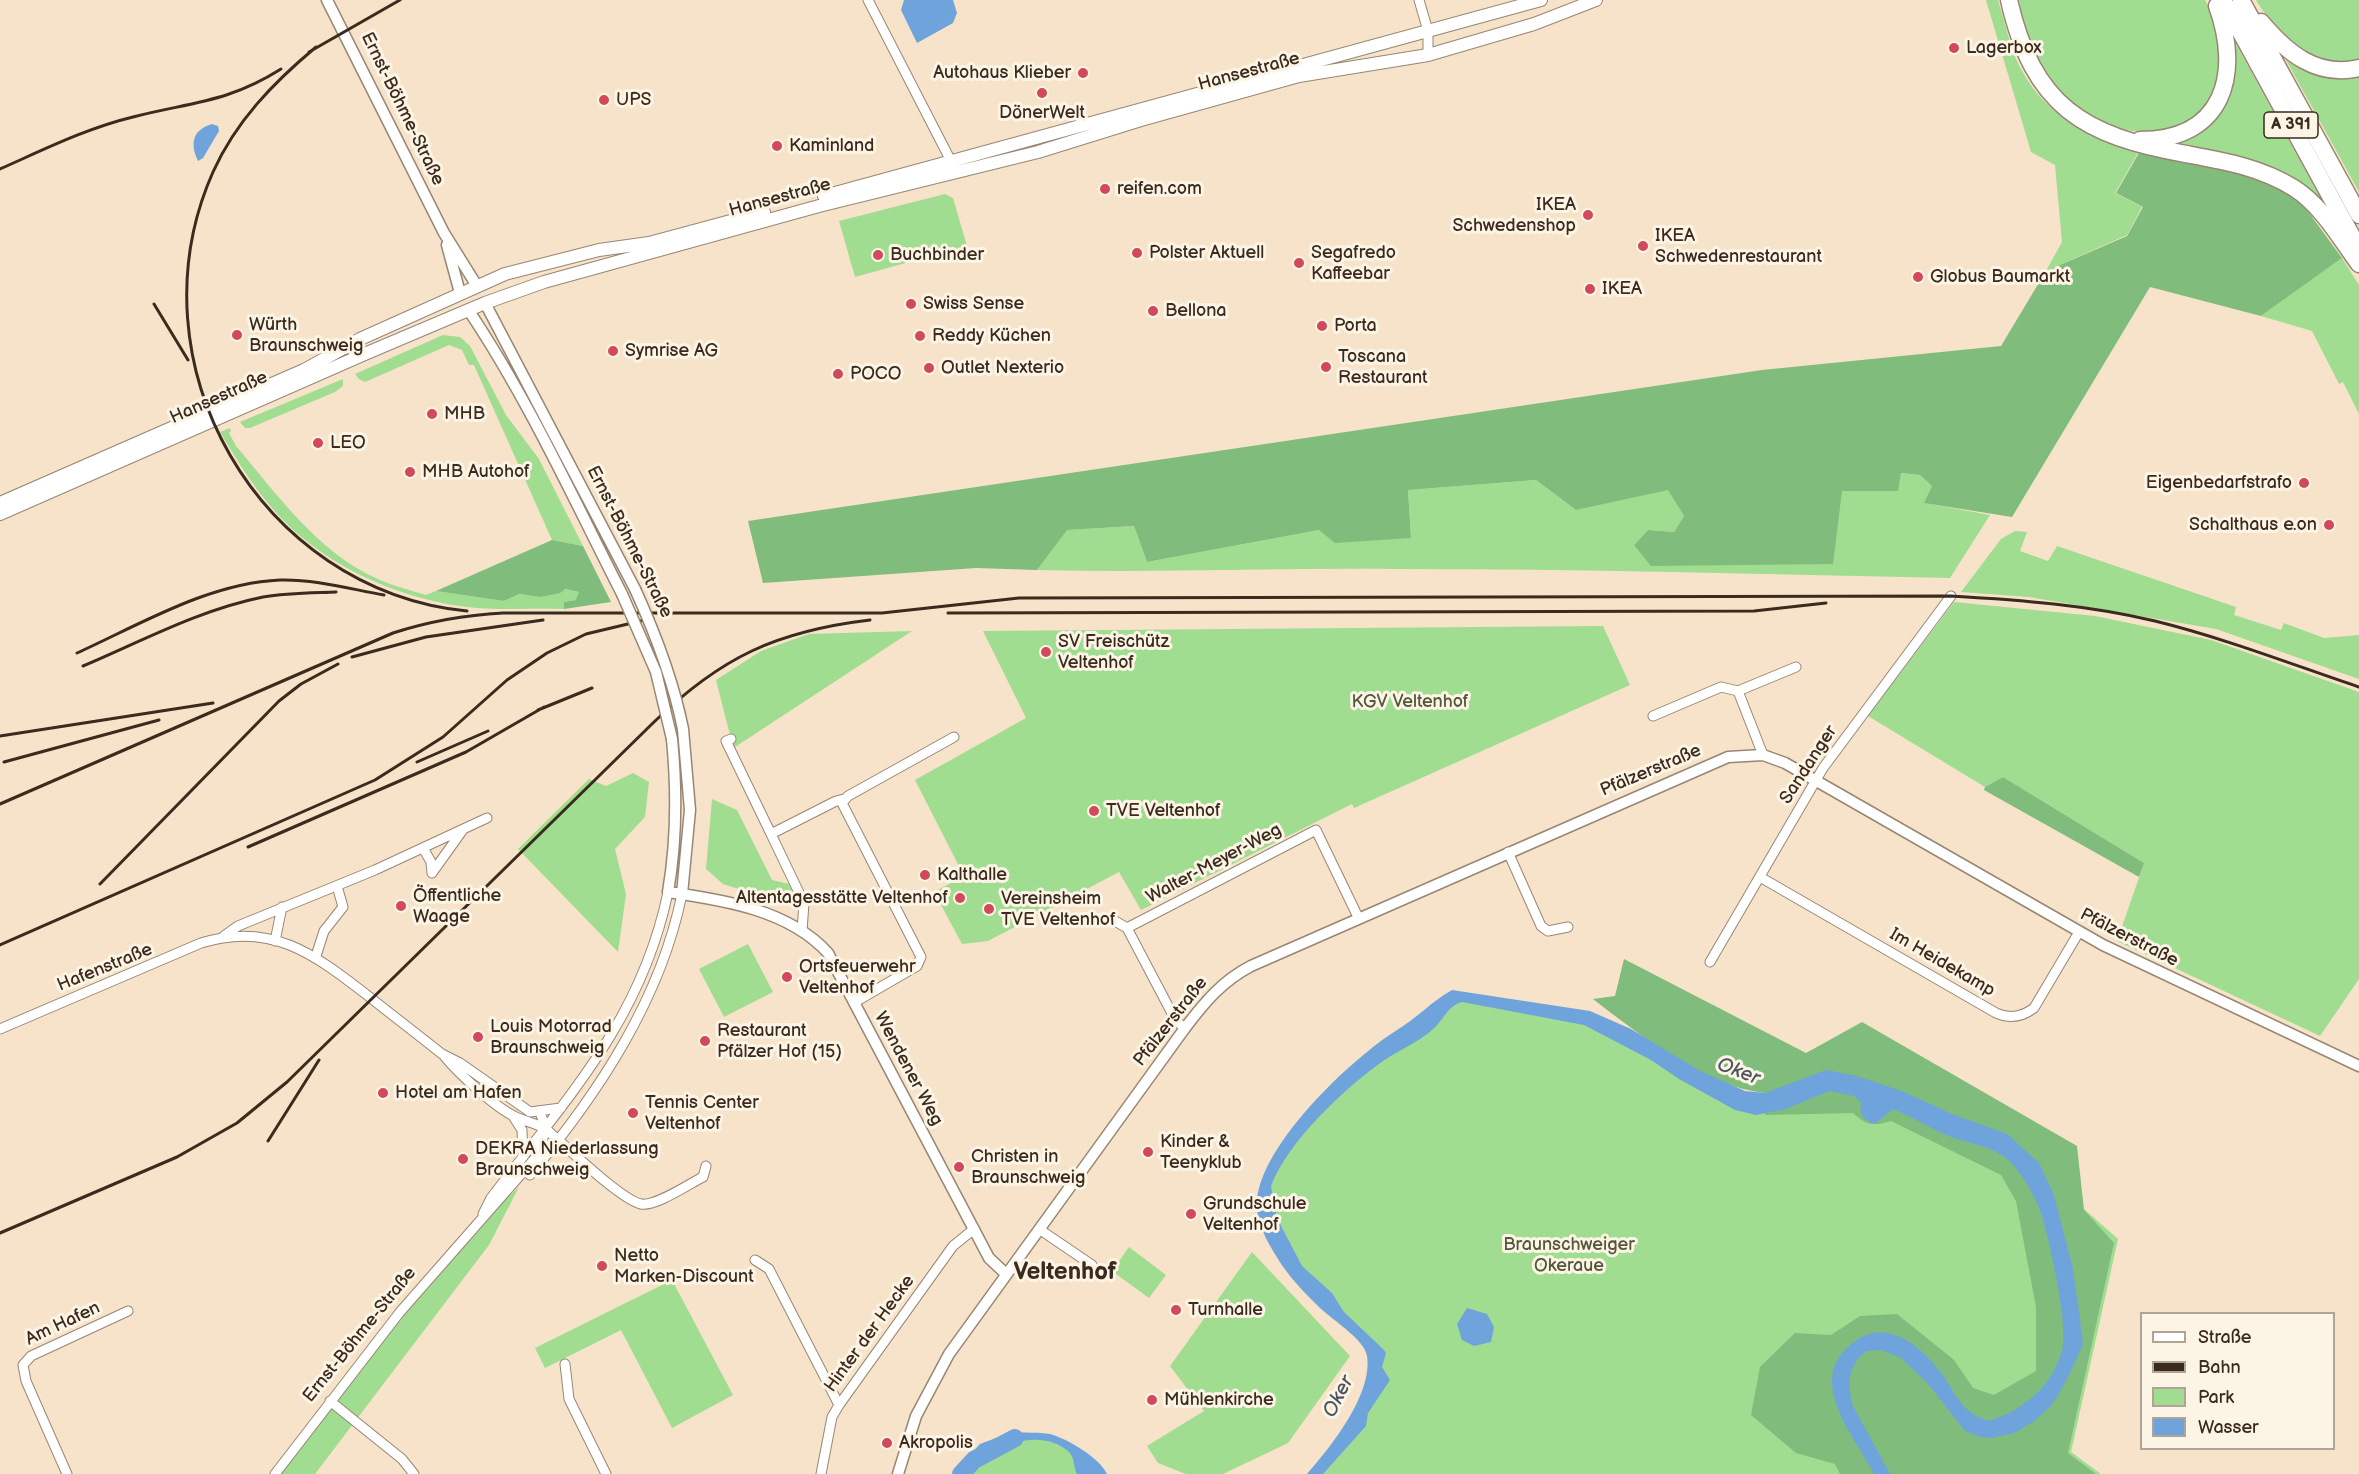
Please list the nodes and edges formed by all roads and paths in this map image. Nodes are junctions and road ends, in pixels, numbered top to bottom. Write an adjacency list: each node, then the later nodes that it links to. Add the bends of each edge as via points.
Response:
1 (327, 0): 16 (street, Ernst-Böhme-Straße)
2 (868, 0): 14 (street)
3 (1419, 0): 10 (street)
4 (1541, 0): 10 (main road, Hansestraße)
5 (1596, 0): 11 (main road, Hansestraße, via 1534,24)
6 (2009, 0): 13 (highway, via 2020,43 2042,84 2067,110)
7 (2215, 0): 13 (highway, via 2224,25 2229,62 2223,92 2211,111 2193,127 2172,136 2142,140)
8 (2223, 0): 17 (highway, A 391)
9 (2242, 0): 12 (highway, via 2280,42 2307,64 2334,71); 15 (highway, A 391)
10 (1428, 31): 11 (street); 14 (main road, Hansestraße)
11 (1428, 55): 14 (main road, Hansestraße, via 1299,76 1038,152)
12 (2359, 68)
13 (2112, 135): 18 (highway, via 2154,149 2241,165 2284,183 2313,204)
14 (954, 167): 19 (main road, Hansestraße, via 649,243 599,250 505,274); 21 (main road, Hansestraße, via 544,282)
15 (2359, 215)
16 (444, 233): 19 (street, Ernst-Böhme-Straße); 20 (street, Ernst-Böhme-Straße)
17 (2359, 249)
18 (2359, 264)
19 (477, 286): 20 (main road, Hansestraße); 21 (main road, Ernst-Böhme-Straße)
20 (460, 293): 22 (main road, Ernst-Böhme-Straße); 23 (main road, Hansestraße, via 360,339 304,370)
21 (485, 303): 22 (main road, Hansestraße); 42 (street, Ernst-Böhme-Straße, bridge, via 635,589 676,690 690,810)
22 (469, 311): 24 (main road, Hansestraße); 41 (street, Ernst-Böhme-Straße, bridge, via 543,441 622,594 656,672 672,739 677,790)
23 (0, 503)
24 (0, 514)
25 (1951, 596): 32 (street, Sandanger)
26 (1796, 667): 27 (street)
27 (1738, 691): 28 (street, via 1720,687); 31 (street)
28 (1653, 716)
29 (954, 737): 33 (street)
30 (731, 739): 36 (street, via 726,741)
31 (1762, 755): 32 (street, Pfälzerstraße, via 1785,762); 38 (street, Pfälzerstraße, via 1740,755 1713,762)
32 (1816, 780): 39 (street, Sandanger); 49 (street, Pfälzerstraße)
33 (844, 800): 36 (street); 54 (street, via 843,807 921,957 917,966)
34 (487, 818): 35 (street, Hafenstraße)
35 (464, 829): 37 (street, Hafenstraße); 37 (street, Hafenstraße, via 432,873)
36 (771, 834): 48 (street, via 804,903)
37 (423, 848): 40 (street, Hafenstraße)
38 (1508, 852): 44 (street, Pfälzerstraße); 46 (street, via 1541,926 1548,931)
39 (1760, 877): 49 (street, Im Heidekamp, via 2007,1017 2023,1015 2034,1008); 53 (street, Sandanger)
40 (337, 886): 43 (street, Hafenstraße); 52 (street, via 343,907 324,931)
41 (668, 892): 42 (street); 59 (street, Ernst-Böhme-Straße, via 636,994 603,1052)
42 (682, 894): 48 (street, Wendener Weg, via 768,914); 63 (street, Ernst-Böhme-Straße, via 670,943 647,1002 628,1038)
43 (282, 907): 50 (street, Hafenstraße); 51 (street)
44 (1359, 919): 47 (street, Walter-Meyer-Weg, via 1316,830); 55 (street, Pfälzerstraße, via 1237,973 1205,1002)
45 (1115, 921): 47 (street)
46 (1568, 927)
47 (1127, 928): 55 (street, via 1176,1021)
48 (802, 931): 54 (street, Wendener Weg, via 828,953)
49 (2079, 932): 58 (street, Pfälzerstraße, via 2151,970)
50 (222, 937): 51 (street, Hafenstraße); 56 (street, Hafenstraße)
51 (275, 941): 52 (street, Hafenstraße)
52 (316, 956): 57 (street, Hafenstraße)
53 (1710, 962)
54 (855, 1002): 67 (street, Wendener Weg)
55 (1185, 1028): 68 (street, Pfälzerstraße)
56 (0, 1029)
57 (442, 1054): 60 (street, Hafenstraße, via 527,1110); 61 (street, Hafenstraße)
58 (2359, 1066)
59 (561, 1108): 60 (street); 62 (street, Ernst-Böhme-Straße)
60 (540, 1112): 62 (street)
61 (513, 1116): 62 (street, Hafenstraße); 64 (street, via 522,1130)
62 (546, 1129): 63 (street); 64 (street, Ernst-Böhme-Straße); 66 (street, Ernst-Böhme-Straße, via 537,1156)
63 (557, 1140): 65 (street, via 640,1204 653,1203 703,1177); 66 (street, Ernst-Böhme-Straße, via 519,1187)
64 (523, 1157): 66 (street, Ernst-Böhme-Straße, via 491,1198)
65 (706, 1166)
66 (478, 1224): 74 (street, Ernst-Böhme-Straße, via 420,1288)
67 (974, 1229): 71 (street, Wendener Weg, via 989,1258); 75 (street, Hinter der Hecke, via 953,1246)
68 (1039, 1229): 70 (street); 71 (street, Pfälzerstraße)
69 (755, 1260): 75 (street, via 769,1269)
70 (1092, 1265)
71 (1006, 1274): 81 (street, Pfälzerstraße, via 932,1383 909,1433)
72 (128, 1311): 76 (street, Am Hafen, via 31,1356 23,1365 26,1381)
73 (565, 1364): 79 (street, via 569,1399)
74 (330, 1401): 77 (street, Ernst-Böhme-Straße); 78 (street, via 402,1459)
75 (838, 1405): 80 (street, Hinter der Hecke)
76 (67, 1474)
77 (275, 1474)
78 (414, 1474)
79 (606, 1474)
80 (821, 1474)
81 (898, 1474)

